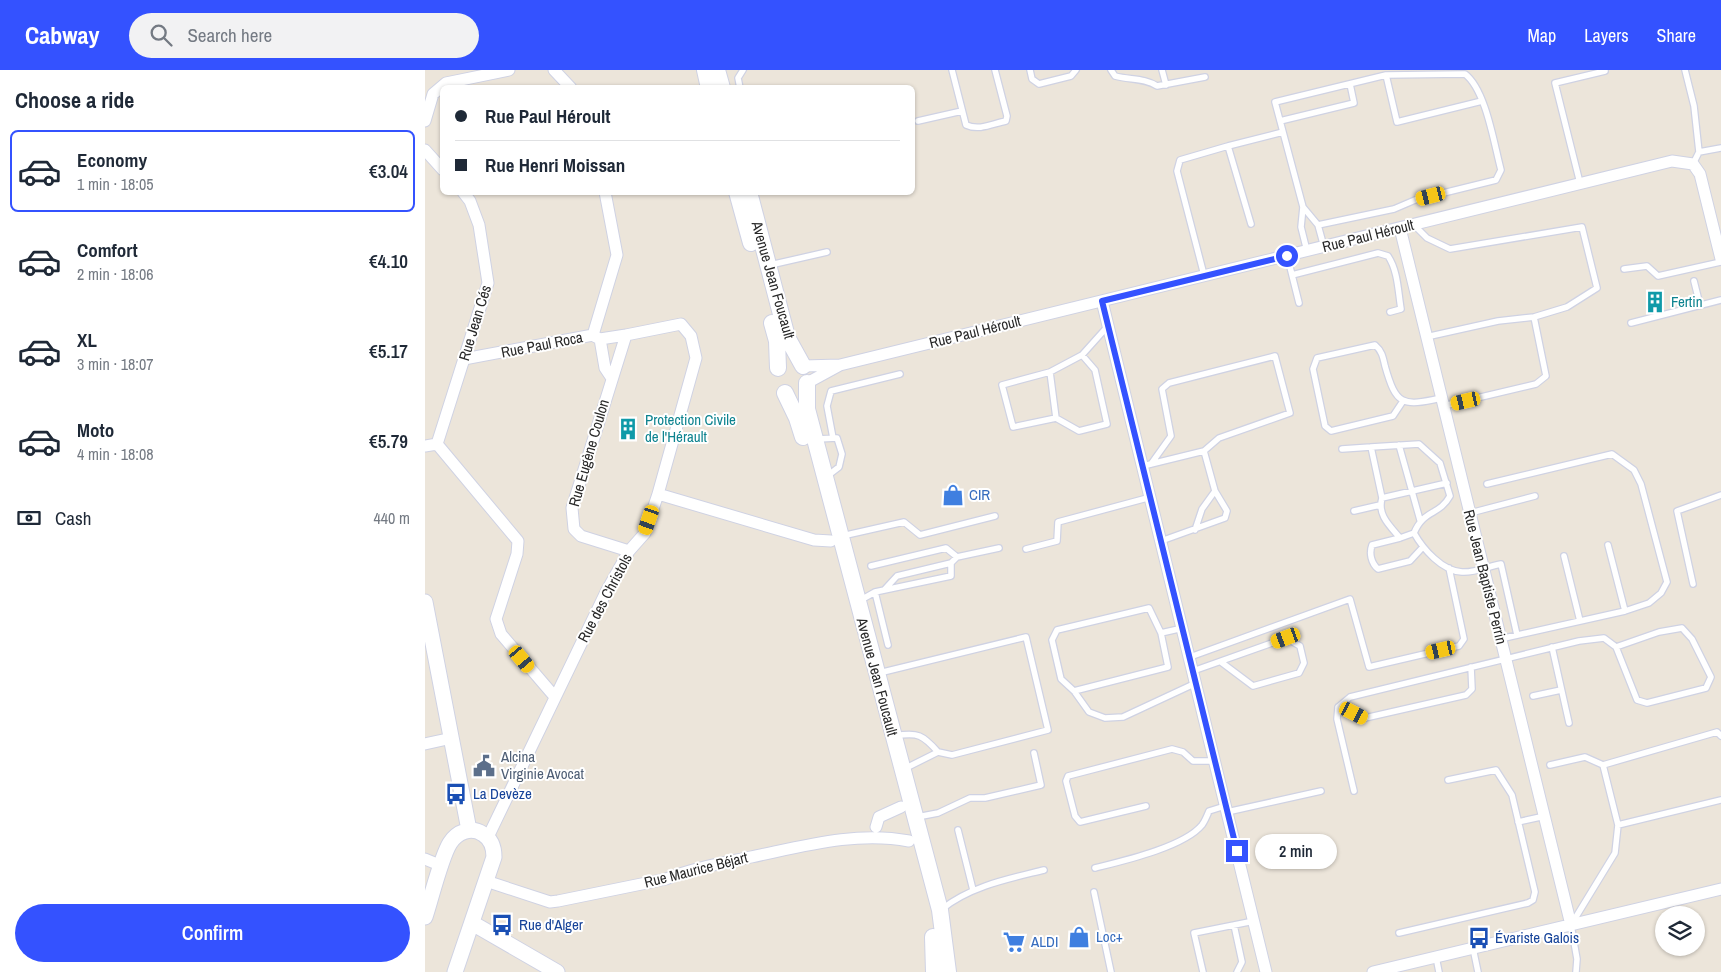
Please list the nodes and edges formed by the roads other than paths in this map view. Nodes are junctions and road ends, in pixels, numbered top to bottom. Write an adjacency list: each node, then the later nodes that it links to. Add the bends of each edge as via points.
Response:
1 (509, 70): 17 (street)
2 (554, 70): 18 (street)
3 (705, 70): 19 (main road)
4 (717, 70): 20 (main road)
5 (743, 70): 21 (lane, via 738,78)
6 (952, 70): 25 (lane)
7 (995, 70): 25 (lane, via 1006,121 972,128 965,124)
8 (1030, 70): 9 (lane, via 1032,79 1039,84 1071,76)
9 (1075, 70)
10 (1111, 70): 22 (lane, via 1115,76 1132,81 1148,80 1157,86)
11 (1162, 70): 22 (lane)
12 (1685, 70): 33 (lane, via 1694,106)
13 (1605, 71): 36 (lane, via 1555,83)
14 (1385, 76): 16 (lane); 24 (lane, via 1465,74 1473,80); 24 (lane, via 1397,122)
15 (1205, 77): 22 (lane)
16 (1350, 84): 28 (lane, via 1354,103); 28 (lane, via 1275,102)
17 (444, 85)
18 (568, 85)
19 (708, 85)
20 (721, 85)
21 (739, 85)
22 (1165, 86)
23 (440, 88): 26 (street, via 433,94)
24 (1482, 101): 44 (lane, via 1501,170 1496,180 1415,200 1394,209)
25 (962, 111): 27 (lane)
26 (425, 120)
27 (918, 121)
28 (1280, 121): 29 (lane)
29 (1283, 132): 30 (lane); 41 (lane)
30 (1228, 146): 42 (lane); 53 (lane, via 1180,160 1177,171)
31 (1721, 148): 33 (lane)
32 (425, 150): 35 (street)
33 (1699, 152): 34 (lane)
34 (1693, 164): 36 (street, Rue Paul Héroult, via 1672,161); 50 (street, via 1700,174)
35 (440, 167)
36 (1581, 184): 43 (street, Rue Paul Héroult)
37 (465, 195): 68 (street, Rue Jean Cés, via 479,225 488,283)
38 (606, 195): 65 (street, Rue Paul Roca, via 617,256)
39 (738, 195): 71 (main road, Avenue Jean Foucault, via 777,341)
40 (750, 195): 51 (main road, Avenue Jean Foucault)
41 (1303, 207): 44 (lane); 47 (lane, via 1301,227)
42 (1251, 224)
43 (1413, 224): 45 (street, Rue Paul Héroult); 61 (lane, via 1427,238 1450,249 1582,227 1597,288 1567,307)
44 (1318, 225): 46 (lane)
45 (1400, 228): 46 (street, Rue Paul Héroult); 66 (street, Rue Jean Baptiste Perrin)
46 (1324, 247): 47 (street, Rue Paul Héroult)
47 (1307, 251): 49 (street, Rue Paul Héroult)
48 (827, 252): 51 (lane)
49 (1287, 256): 53 (street, Rue Paul Héroult); 54 (lane)
50 (1721, 260): 52 (lane, via 1658,276 1647,266)
51 (768, 265): 70 (main road, Avenue Jean Foucault, via 787,337)
52 (1624, 268)
53 (1204, 275): 57 (street, Rue Paul Héroult)
54 (1292, 275): 58 (lane); 60 (lane, via 1378,254 1388,256 1393,263 1401,309)
55 (1694, 282): 59 (lane)
56 (1721, 300): 59 (lane)
57 (1102, 301): 63 (street); 69 (street, Rue Paul Héroult)
58 (1299, 302)
59 (1700, 305): 62 (lane)
60 (1390, 312)
61 (1534, 316): 66 (lane); 78 (lane, via 1546,376 1536,384)
62 (1631, 324)
63 (1108, 326): 67 (lane); 87 (street)
64 (626, 334): 65 (street); 74 (street, Rue Eugène Coulon); 93 (street, Rue des Christols, via 681,324 691,336 696,358)
65 (596, 337): 68 (street, Rue Paul Roca); 74 (street)
66 (1426, 338): 78 (street, Rue Jean Baptiste Perrin)
67 (1081, 355): 72 (lane); 79 (lane, via 1095,370 1107,424 1079,431)
68 (464, 359): 82 (street, Rue Jean Cés)
69 (840, 365): 70 (street, Rue Paul Héroult); 75 (street, Rue Paul Héroult)
70 (803, 366): 71 (main road, via 790,362); 75 (main road)
71 (779, 368): 76 (main road, via 776,382)
72 (1050, 372): 79 (lane); 79 (lane, via 1002,385 1013,427)
73 (900, 374): 80 (lane, via 831,391 827,406)
74 (611, 377): 111 (street, Rue Eugène Coulon, via 572,508 572,521 581,536)
75 (807, 383): 76 (main road, via 799,393); 81 (main road, Avenue Jean Foucault, via 807,409)
76 (785, 393): 105 (main road, Avenue Jean Foucault, via 797,418)
77 (1403, 401): 77 (lane, via 1392,388 1381,350 1375,345 1317,358 1313,369 1325,426 1331,431 1393,416); 78 (lane, via 1416,404)
78 (1442, 402): 99 (street, Rue Jean Baptiste Perrin)
79 (1056, 418)
80 (833, 438): 81 (lane); 88 (lane, via 837,438 842,454 839,467)
81 (814, 439): 88 (main road, Avenue Jean Foucault)
82 (431, 445): 142 (street, via 518,541 517,554 496,619 497,626)
83 (1399, 445): 84 (lane); 89 (lane, via 1419,444 1440,462); 92 (lane)
84 (1371, 447): 85 (lane); 97 (lane)
85 (1342, 449)
86 (1204, 451): 87 (lane); 87 (lane, via 1219,438 1290,414 1275,356 1169,383 1162,389 1171,436); 91 (lane)
87 (1147, 465): 96 (street)
88 (825, 478): 105 (main road, Avenue Jean Foucault)
89 (1447, 483): 92 (lane); 101 (lane, via 1450,496 1445,506)
90 (1487, 484): 123 (lane, via 1612,454 1633,470 1641,484 1667,582 1661,593 1649,603)
91 (1215, 491): 102 (lane, via 1202,509); 102 (lane, via 1227,511 1225,518)
92 (1412, 492): 97 (lane); 101 (lane)
93 (658, 494): 105 (street, via 814,540); 111 (street, Rue des Christols, via 645,533)
94 (1721, 495): 118 (lane, via 1677,511)
95 (1535, 496): 99 (lane)
96 (1151, 497): 106 (street); 110 (lane, via 1058,522 1057,541)
97 (1381, 502): 98 (lane); 104 (lane, via 1384,520)
98 (1354, 511)
99 (1470, 513): 117 (street, Rue Jean Baptiste Perrin)
100 (995, 516): 105 (lane, via 920,535 904,522)
101 (1420, 520): 103 (lane)
102 (1195, 530): 106 (lane)
103 (1414, 533): 104 (lane); 109 (lane)
104 (1400, 538): 109 (lane, via 1372,545 1370,552 1374,566 1378,569 1409,561)
105 (836, 539): 122 (main road, Avenue Jean Foucault); 160 (main road, Avenue Jean Foucault)
106 (1161, 540): 125 (street)
107 (1608, 545): 123 (lane)
108 (999, 548): 113 (lane)
109 (1422, 548): 116 (lane)
110 (1026, 549)
111 (629, 551): 142 (street, Rue des Christols, via 605,592)
112 (1564, 556): 124 (lane)
113 (957, 557): 114 (lane); 115 (lane, via 946,548)
114 (951, 563): 119 (lane, via 897,576); 119 (lane, via 951,576)
115 (871, 566)
116 (1449, 568): 117 (lane, via 1462,572); 132 (lane, via 1464,639 1459,646 1369,667 1350,599)
117 (1483, 568): 127 (lane, via 1501,564); 128 (street, Rue Jean Baptiste Perrin)
118 (1693, 584)
119 (885, 590): 120 (lane)
120 (875, 592): 122 (lane); 129 (lane)
121 (425, 602): 147 (street)
122 (857, 602): 137 (main road, Avenue Jean Foucault)
123 (1625, 611): 124 (lane)
124 (1579, 621): 127 (lane)
125 (1183, 628): 126 (lane); 132 (street)
126 (1161, 633): 140 (lane, via 1168,667); 140 (lane, via 1149,608 1057,630 1052,640 1061,679)
127 (1517, 636): 128 (lane)
128 (1500, 639): 133 (street, Rue Jean Baptiste Perrin)
129 (888, 645)
130 (1617, 646): 130 (lane, via 1637,700 1647,703 1706,688 1711,677 1692,639 1682,628); 131 (lane, via 1603,638)
131 (1552, 648): 133 (lane); 139 (lane)
132 (1190, 657): 136 (street)
133 (1505, 659): 135 (lane); 162 (street, Rue Jean Baptiste Perrin)
134 (1221, 662): 134 (lane, via 1286,638 1299,646 1304,663 1299,673 1253,686); 136 (lane)
135 (1471, 667): 143 (lane, via 1350,697); 143 (lane, via 1472,689 1466,695 1365,718)
136 (1193, 671): 138 (street)
137 (876, 674): 145 (main road, Avenue Jean Foucault); 149 (lane, via 1026,636 1048,730 952,755)
138 (1196, 683): 140 (lane, via 1123,717 1105,718 1089,712); 151 (street)
139 (1561, 690): 141 (lane); 144 (lane)
140 (1074, 691)
141 (1533, 696)
142 (555, 697): 169 (street, Rue des Christols)
143 (1338, 707): 157 (lane, via 1337,719)
144 (1569, 723)
145 (893, 736): 149 (lane, via 912,733 925,738); 154 (main road, Avenue Jean Foucault)
146 (1721, 736): 153 (lane, via 1717,732)
147 (452, 738): 148 (street); 167 (street)
148 (425, 744)
149 (938, 752): 154 (lane)
150 (1034, 753): 163 (lane, via 1041,785 985,798 971,798 937,813)
151 (1214, 761): 159 (lane, via 1193,762 1183,752 1172,749 1068,776 1065,781 1075,816 1080,822); 161 (street)
152 (1550, 765): 153 (lane, via 1585,757)
153 (1603, 766): 165 (lane)
154 (902, 770): 163 (main road, Avenue Jean Foucault)
155 (1448, 780): 164 (lane, via 1496,770 1512,795)
156 (1321, 791): 161 (lane)
157 (1354, 791)
158 (1721, 800): 165 (lane)
159 (1146, 806)
160 (901, 807): 166 (street, via 879,816); 170 (main road, Avenue Jean Foucault)
161 (1226, 809): 173 (lane, via 1209,811 1201,826 1149,855); 182 (street)
162 (1545, 816): 164 (lane); 185 (street, Rue Jean Baptiste Perrin)
163 (915, 818): 180 (main road, Avenue Jean Foucault)
164 (1518, 822): 186 (lane, via 1535,892 1533,900 1528,904)
165 (1618, 826): 185 (lane, via 1615,853)
166 (876, 827)
167 (469, 830): 169 (street); 172 (street, via 458,833 449,844)
168 (959, 830): 177 (lane)
169 (488, 837): 175 (street, via 494,851)
170 (909, 840): 175 (street, Rue Maurice Béjart, via 879,836 843,838 550,902); 191 (main road, Avenue Jean Foucault, via 929,911)
171 (425, 859): 172 (street)
172 (442, 866): 179 (street)
173 (1095, 868)
174 (1044, 870): 177 (lane)
175 (486, 880): 183 (street)
176 (1721, 889): 185 (street)
177 (973, 890): 180 (lane, via 957,896)
178 (1094, 892): 193 (lane)
179 (428, 895): 181 (street)
180 (940, 910): 192 (main road, Avenue Jean Foucault)
181 (425, 917)
182 (1254, 921): 184 (lane); 196 (street)
183 (472, 922): 189 (street); 190 (street)
184 (1234, 925): 194 (lane, via 1194,933); 195 (lane, via 1242,962)
185 (1571, 925): 187 (street); 200 (lane)
186 (1399, 933)
187 (1473, 948): 188 (street); 199 (lane)
188 (1436, 957): 197 (street); 198 (lane)
189 (455, 972)
190 (557, 972)
191 (934, 972)
192 (948, 972)
193 (1111, 972)
194 (1203, 972)
195 (1237, 972)
196 (1266, 972)
197 (1373, 972)
198 (1439, 972)
199 (1478, 972)
200 (1576, 972)

